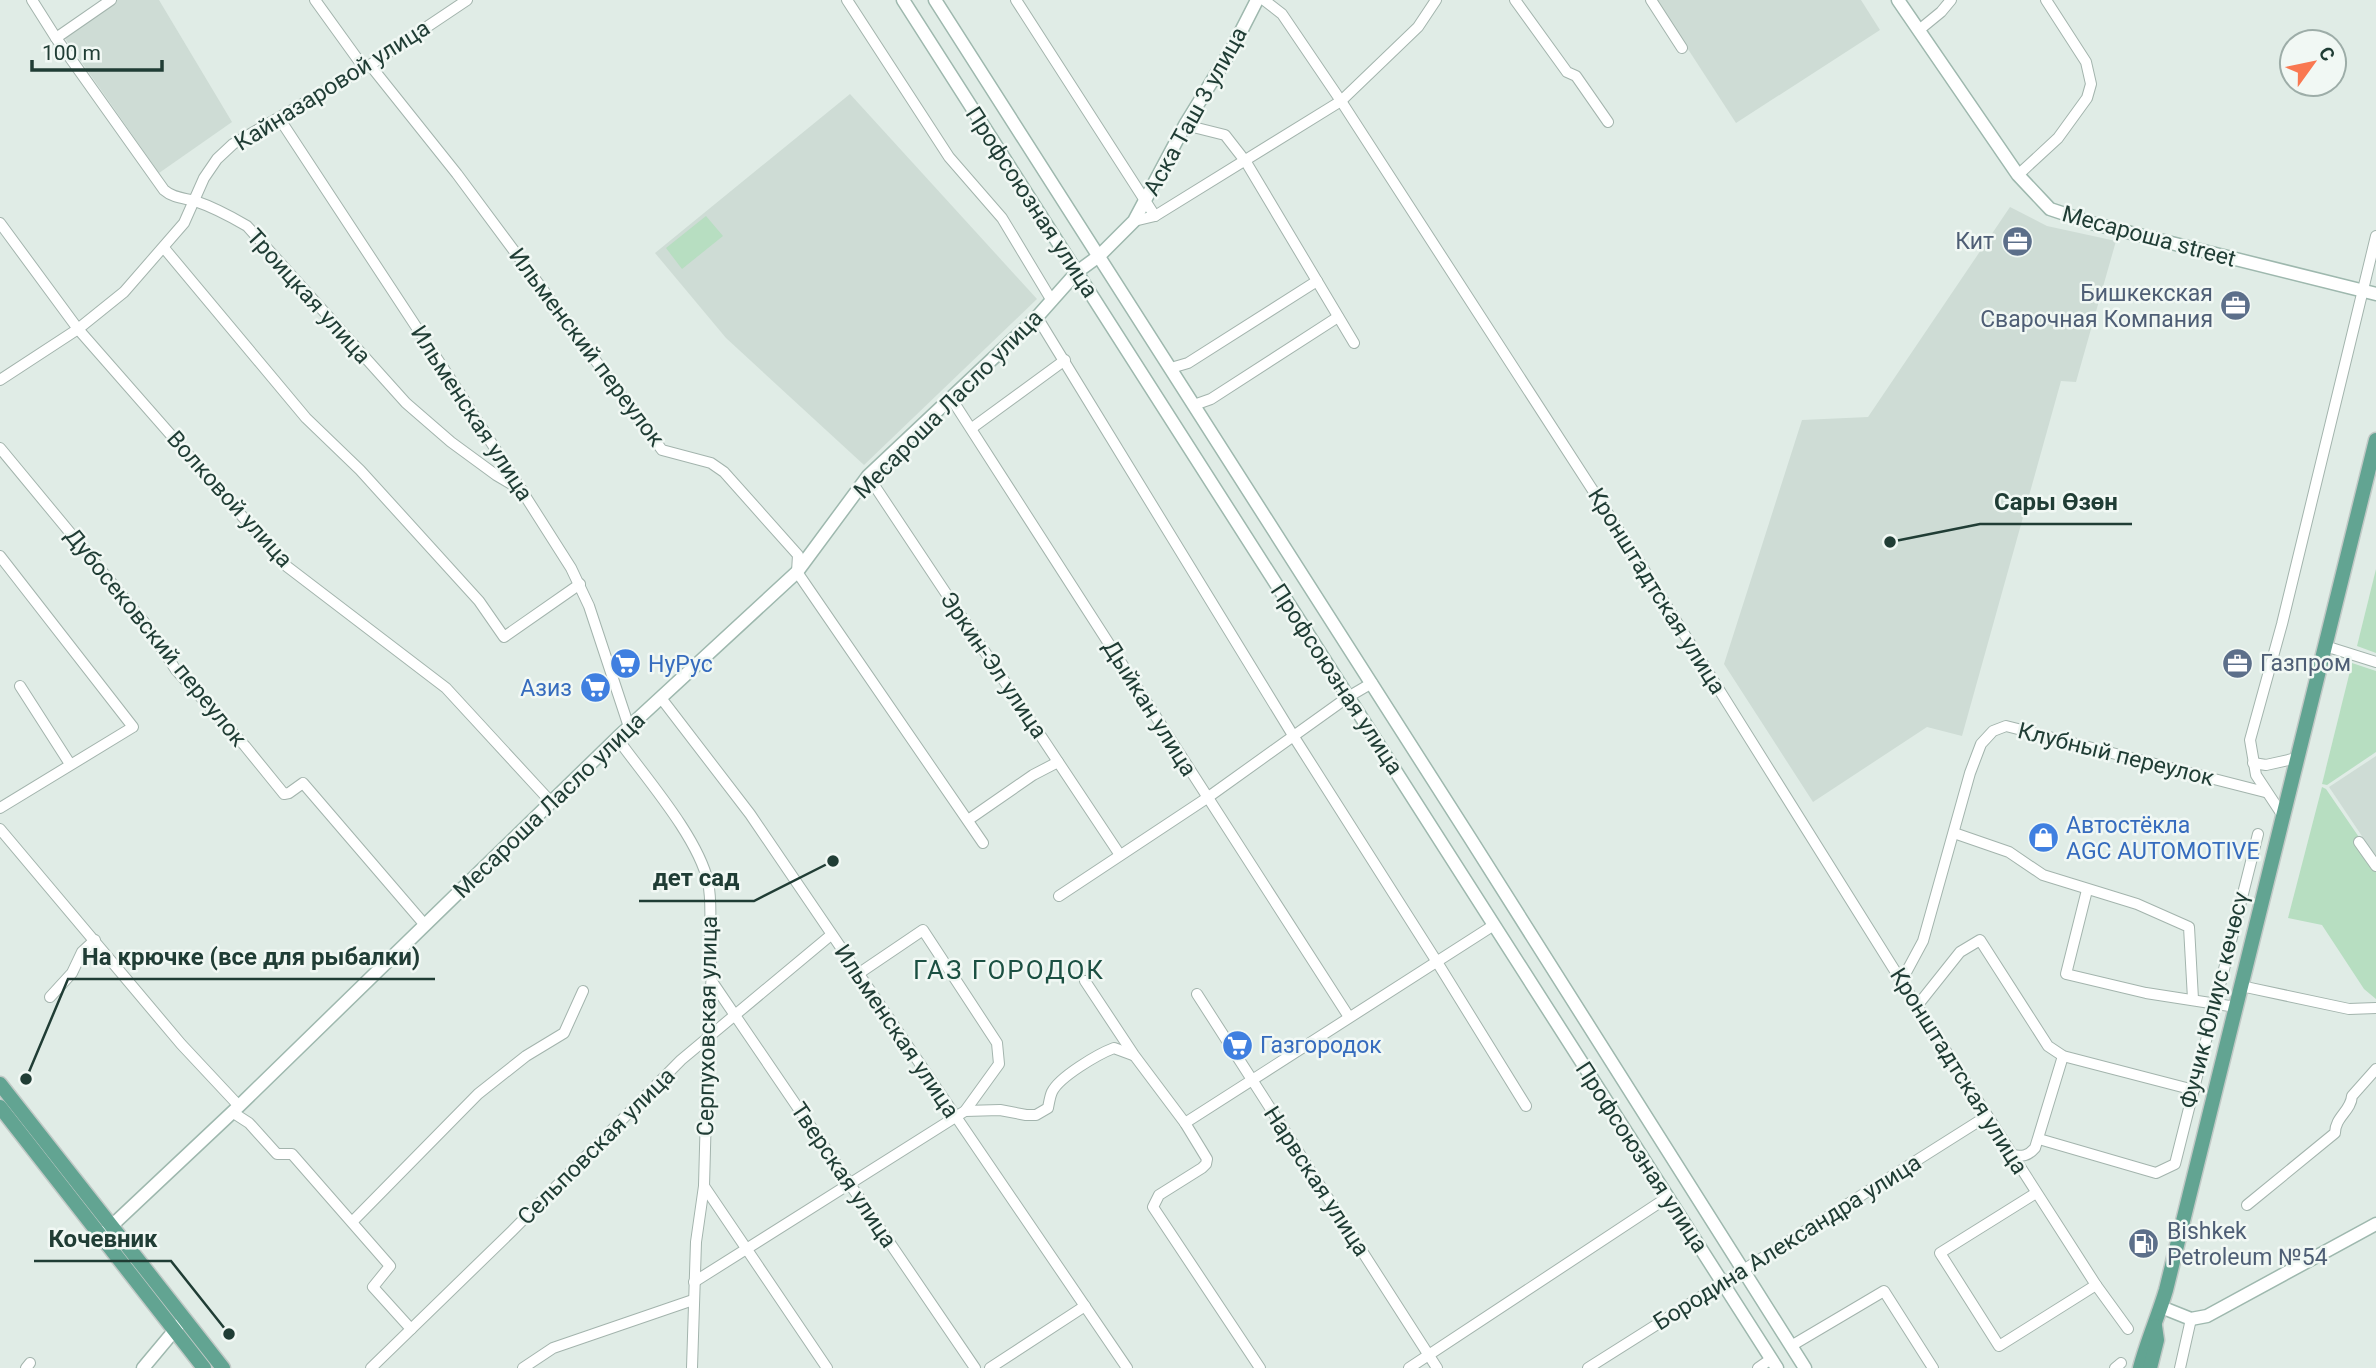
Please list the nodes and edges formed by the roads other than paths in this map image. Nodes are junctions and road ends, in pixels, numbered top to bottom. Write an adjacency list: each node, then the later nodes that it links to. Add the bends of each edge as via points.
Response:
1 (32, 0): 18 (street, Троицкая улица)
2 (111, 0): 18 (street)
3 (315, 0): 20 (street, Ильменский переулок)
4 (467, 0): 20 (street, Кайназаровой улица)
5 (847, 0): 39 (street, via 949,157 1002,218)
6 (903, 0): 35 (street, Профсоюзная улица)
7 (935, 0): 34 (street, Профсоюзная улица)
8 (1016, 0): 27 (street)
9 (1257, 0): 24 (street, Аска Таш 3 улица)
10 (1264, 0): 21 (street, Кронштадтская улица, via 1282,14)
11 (1436, 0): 21 (street, via 1418,27)
12 (1515, 0): 23 (street)
13 (1651, 0): 19 (street)
14 (1898, 0): 17 (street, Месароша street)
15 (1951, 0): 17 (street)
16 (2046, 0): 26 (street, via 2086,62 2091,84 2087,99 2058,138)
17 (1919, 30): 26 (street, Месароша street)
18 (56, 38): 28 (street, Троицкая улица, via 164,190)
19 (1682, 48)
20 (367, 66): 22 (street, Кайназаровой улица); 55 (street, Ильменский переулок, via 457,174 662,450 711,463 724,472 798,555)
21 (1341, 101): 25 (street); 91 (street, Кронштадтская улица)
22 (279, 118): 28 (street, Кайназаровой улица, via 233,144 217,159); 53 (street, Ильменская улица)
23 (1608, 122)
24 (1185, 125): 25 (street, via 1225,135); 27 (street, Аска Таш 3 улица)
25 (1246, 162): 29 (street); 36 (street)
26 (2018, 175): 37 (street, Месароша street, via 2050,209 2095,225)
27 (1145, 199): 29 (street); 30 (street, Аска Таш 3 улица)
28 (195, 201): 33 (street, Кайназаровой улица); 53 (street, Троицкая улица, via 247,226 406,403 451,442)
29 (1155, 216): 30 (street)
30 (1134, 221): 34 (street, Месароша Ласло улица)
31 (0, 223): 42 (street, Волковой улица)
32 (2376, 236): 37 (street)
33 (164, 248): 42 (street, Кайназаровой улица, via 124,292); 56 (street, via 306,418 480,601 504,637)
34 (1099, 256): 35 (street, Месароша Ласло улица); 45 (street, Профсоюзная улица)
35 (1077, 272): 39 (street, Месароша Ласло улица); 61 (street, Профсоюзная улица)
36 (1317, 281): 41 (street); 45 (street, via 1188,363)
37 (2362, 290): 38 (street, Месароша street); 68 (street, via 2250,740)
38 (2376, 294)
39 (1052, 301): 40 (street, Месароша Ласло улица)
40 (1037, 317): 44 (street); 47 (street, Месароша Ласло улица)
41 (1338, 317): 43 (street); 48 (street, via 1211,399)
42 (78, 329): 46 (street, Кайназаровой улица); 72 (street, Волковой улица, via 285,565 446,688)
43 (1354, 343)
44 (1065, 360): 49 (street); 64 (street)
45 (1171, 368): 48 (street, Профсоюзная улица)
46 (0, 380)
47 (951, 398): 49 (street, Дыйкан улица); 52 (street, Месароша Ласло улица)
48 (1194, 405): 59 (street, Профсоюзная улица)
49 (972, 428): 71 (street, Дыйкан улица)
50 (2376, 440): 57 (main road, Фучик Юлиус көчөсү)
51 (0, 448): 85 (street, Дубосековский переулок, via 135,611 176,670 284,794 303,783)
52 (868, 476): 55 (street, Месароша Ласло улица); 67 (street, Эркин-Эл улица)
53 (523, 491): 56 (street, Ильменская улица)
54 (0, 556): 69 (street, via 133,727)
55 (797, 572): 62 (street, Месароша Ласло улица); 75 (street, Ильменский переулок)
56 (580, 584): 63 (street, Ильменская улица)
57 (2325, 646): 58 (street); 66 (main road, Фучик Юлиус көчөсү)
58 (2376, 662)
59 (1372, 683): 61 (street); 130 (street, Профсоюзная улица)
60 (20, 686): 69 (street)
61 (1349, 697): 64 (street); 86 (street, Профсоюзная улица)
62 (661, 698): 63 (street, Месароша Ласло улица); 87 (street, Ильменская улица, via 750,814)
63 (629, 727): 65 (street, Месароша Ласло улица)
64 (1294, 737): 71 (street); 89 (street)
65 (617, 738): 72 (street, Месароша Ласло улица); 93 (street, Серпуховская улица, via 703,862 709,886)
66 (2297, 758): 68 (street); 74 (main road, Фучик Юлиус көчөсү)
67 (1058, 762): 75 (street); 81 (street, Эркин-Эл улица)
68 (2253, 763): 70 (street)
69 (70, 764): 73 (street)
70 (2265, 792): 74 (street); 77 (street, Клубный переулок, via 2006,726 1993,731 1981,744)
71 (1207, 798): 81 (street); 104 (street, Дыйкан улица)
72 (551, 802): 85 (street, Месароша Ласло улица)
73 (0, 808)
74 (2283, 817): 94 (main road, Фучик Юлиус көчөсү)
75 (968, 820): 80 (street, Ильменский переулок)
76 (0, 829): 88 (street)
77 (1954, 832): 83 (street, via 2010,852 2042,875); 91 (street, Клубный переулок, via 1923,941)
78 (2258, 834): 99 (street)
79 (2359, 842): 82 (street)
80 (983, 843)
81 (1120, 855): 84 (street)
82 (2376, 866)
83 (2087, 890): 98 (street, via 2137,904 2189,927); 98 (street, via 2066,974)
84 (1059, 896)
85 (425, 925): 114 (street, Месароша Ласло улица)
86 (1494, 925): 89 (street); 124 (street, Профсоюзная улица)
87 (831, 935): 90 (street, Ильменская улица); 103 (street, Сельповская улица)
88 (95, 940): 97 (street); 114 (street)
89 (1437, 962): 104 (street); 112 (street)
90 (858, 974): 115 (street, via 922,930 997,1043 999,1064); 116 (street, Ильменская улица)
91 (1902, 980): 100 (street, Кронштадтская улица)
92 (1085, 981): 106 (street)
93 (713, 983): 103 (street, Тверская улица); 105 (street, Серпуховская улица)
94 (2241, 986): 101 (main road, Фучик Юлиус көчөсү); 102 (street, via 2349,1009)
95 (583, 991): 126 (street, via 564,1033 478,1094)
96 (1197, 994): 109 (street, Нарвская улица)
97 (50, 997)
98 (2193, 999): 99 (street)
99 (2217, 1003): 101 (street); 111 (street)
100 (1917, 1006): 107 (street, via 1960,953 1979,940 2048,1046); 117 (street, Кронштадтская улица)
101 (2235, 1006): 136 (main road, Фучик Юлиус көчөсү)
102 (2376, 1008)
103 (734, 1014): 105 (street, Сельповская улица); 121 (street, Тверская улица)
104 (1349, 1017): 109 (street)
105 (709, 1037): 122 (street, Серпуховская улица); 140 (street, Сельповская улица)
106 (1134, 1055): 115 (street, via 1120,1048 1102,1053 1059,1083 1048,1108 1036,1115); 118 (street)
107 (2063, 1056): 111 (street); 119 (street)
108 (2376, 1069): 125 (street, via 2352,1096 2335,1123 2335,1133)
109 (1252, 1081): 118 (street); 143 (street, Нарвская улица)
110 (0, 1084): 128 (main road)
111 (2194, 1090): 119 (street, via 2175,1164 2156,1173)
112 (1526, 1106)
113 (0, 1107): 128 (main road)
114 (235, 1109): 126 (street, via 277,1154 292,1154); 128 (street, Месароша Ласло улица)
115 (965, 1111): 116 (street)
116 (955, 1115): 121 (street); 135 (street, Ильменская улица)
117 (1987, 1116): 120 (street, Кронштадтская улица); 130 (street, Бородина Александра улица)
118 (1185, 1123): 155 (street, via 1206,1164 1158,1195 1153,1207)
119 (2039, 1139): 120 (street, via 2030,1154)
120 (2012, 1155): 123 (street, Кронштадтская улица)
121 (850, 1182): 129 (street); 152 (street, Тверская улица)
122 (704, 1186): 129 (street); 131 (street, Серпуховская улица)
123 (2036, 1192): 133 (street, Кронштадтская улица); 133 (street, Кронштадтская улица, via 1940,1254 1999,1346)
124 (1668, 1197): 132 (street, Профсоюзная улица); 143 (street)
125 (2247, 1205)
126 (353, 1221): 140 (street, via 390,1266 373,1287)
127 (2376, 1224): 137 (street, via 2207,1315)
128 (106, 1230): 138 (main road)
129 (746, 1249): 131 (street); 151 (street)
130 (1743, 1269): 132 (street, Бородина Александра улица); 142 (street, Профсоюзная улица)
131 (694, 1282): 134 (street, Серпуховская улица)
132 (1722, 1282): 144 (street, Профсоюзная улица); 158 (street, Бородина Александра улица)
133 (2096, 1285): 141 (street, Кронштадтская улица)
134 (693, 1300): 149 (street, via 553,1348); 150 (street, Серпуховская улица)
135 (1085, 1307): 153 (street); 154 (street, Ильменская улица)
136 (2161, 1307): 137 (street); 139 (main road, Фучик Юлиус көчөсү)
137 (2191, 1319): 164 (street)
138 (179, 1324): 145 (street); 146 (main road); 147 (main road)
139 (2155, 1326): 162 (main road, Фучик Юлиус көчөсү); 163 (main road, Фучик Юлиус көчөсү, via 2157,1340)
140 (411, 1329): 148 (street, Сельповская улица)
141 (2128, 1329)
142 (1791, 1346): 160 (street, Профсоюзная улица); 161 (street, via 1884,1291)
143 (1429, 1355): 156 (street); 157 (street, Нарвская улица)
144 (1774, 1364): 159 (street, Профсоюзная улица)
145 (143, 1368)
146 (204, 1368)
147 (223, 1368)
148 (371, 1368)
149 (523, 1368)
150 (692, 1368)
151 (827, 1368)
152 (975, 1368)
153 (990, 1368)
154 (1127, 1368)
155 (1260, 1368)
156 (1409, 1368)
157 (1437, 1368)
158 (1588, 1368)
159 (1758, 1368)
160 (1805, 1368)
161 (1933, 1368)
162 (2140, 1368)
163 (2150, 1368)
164 (2180, 1368)

